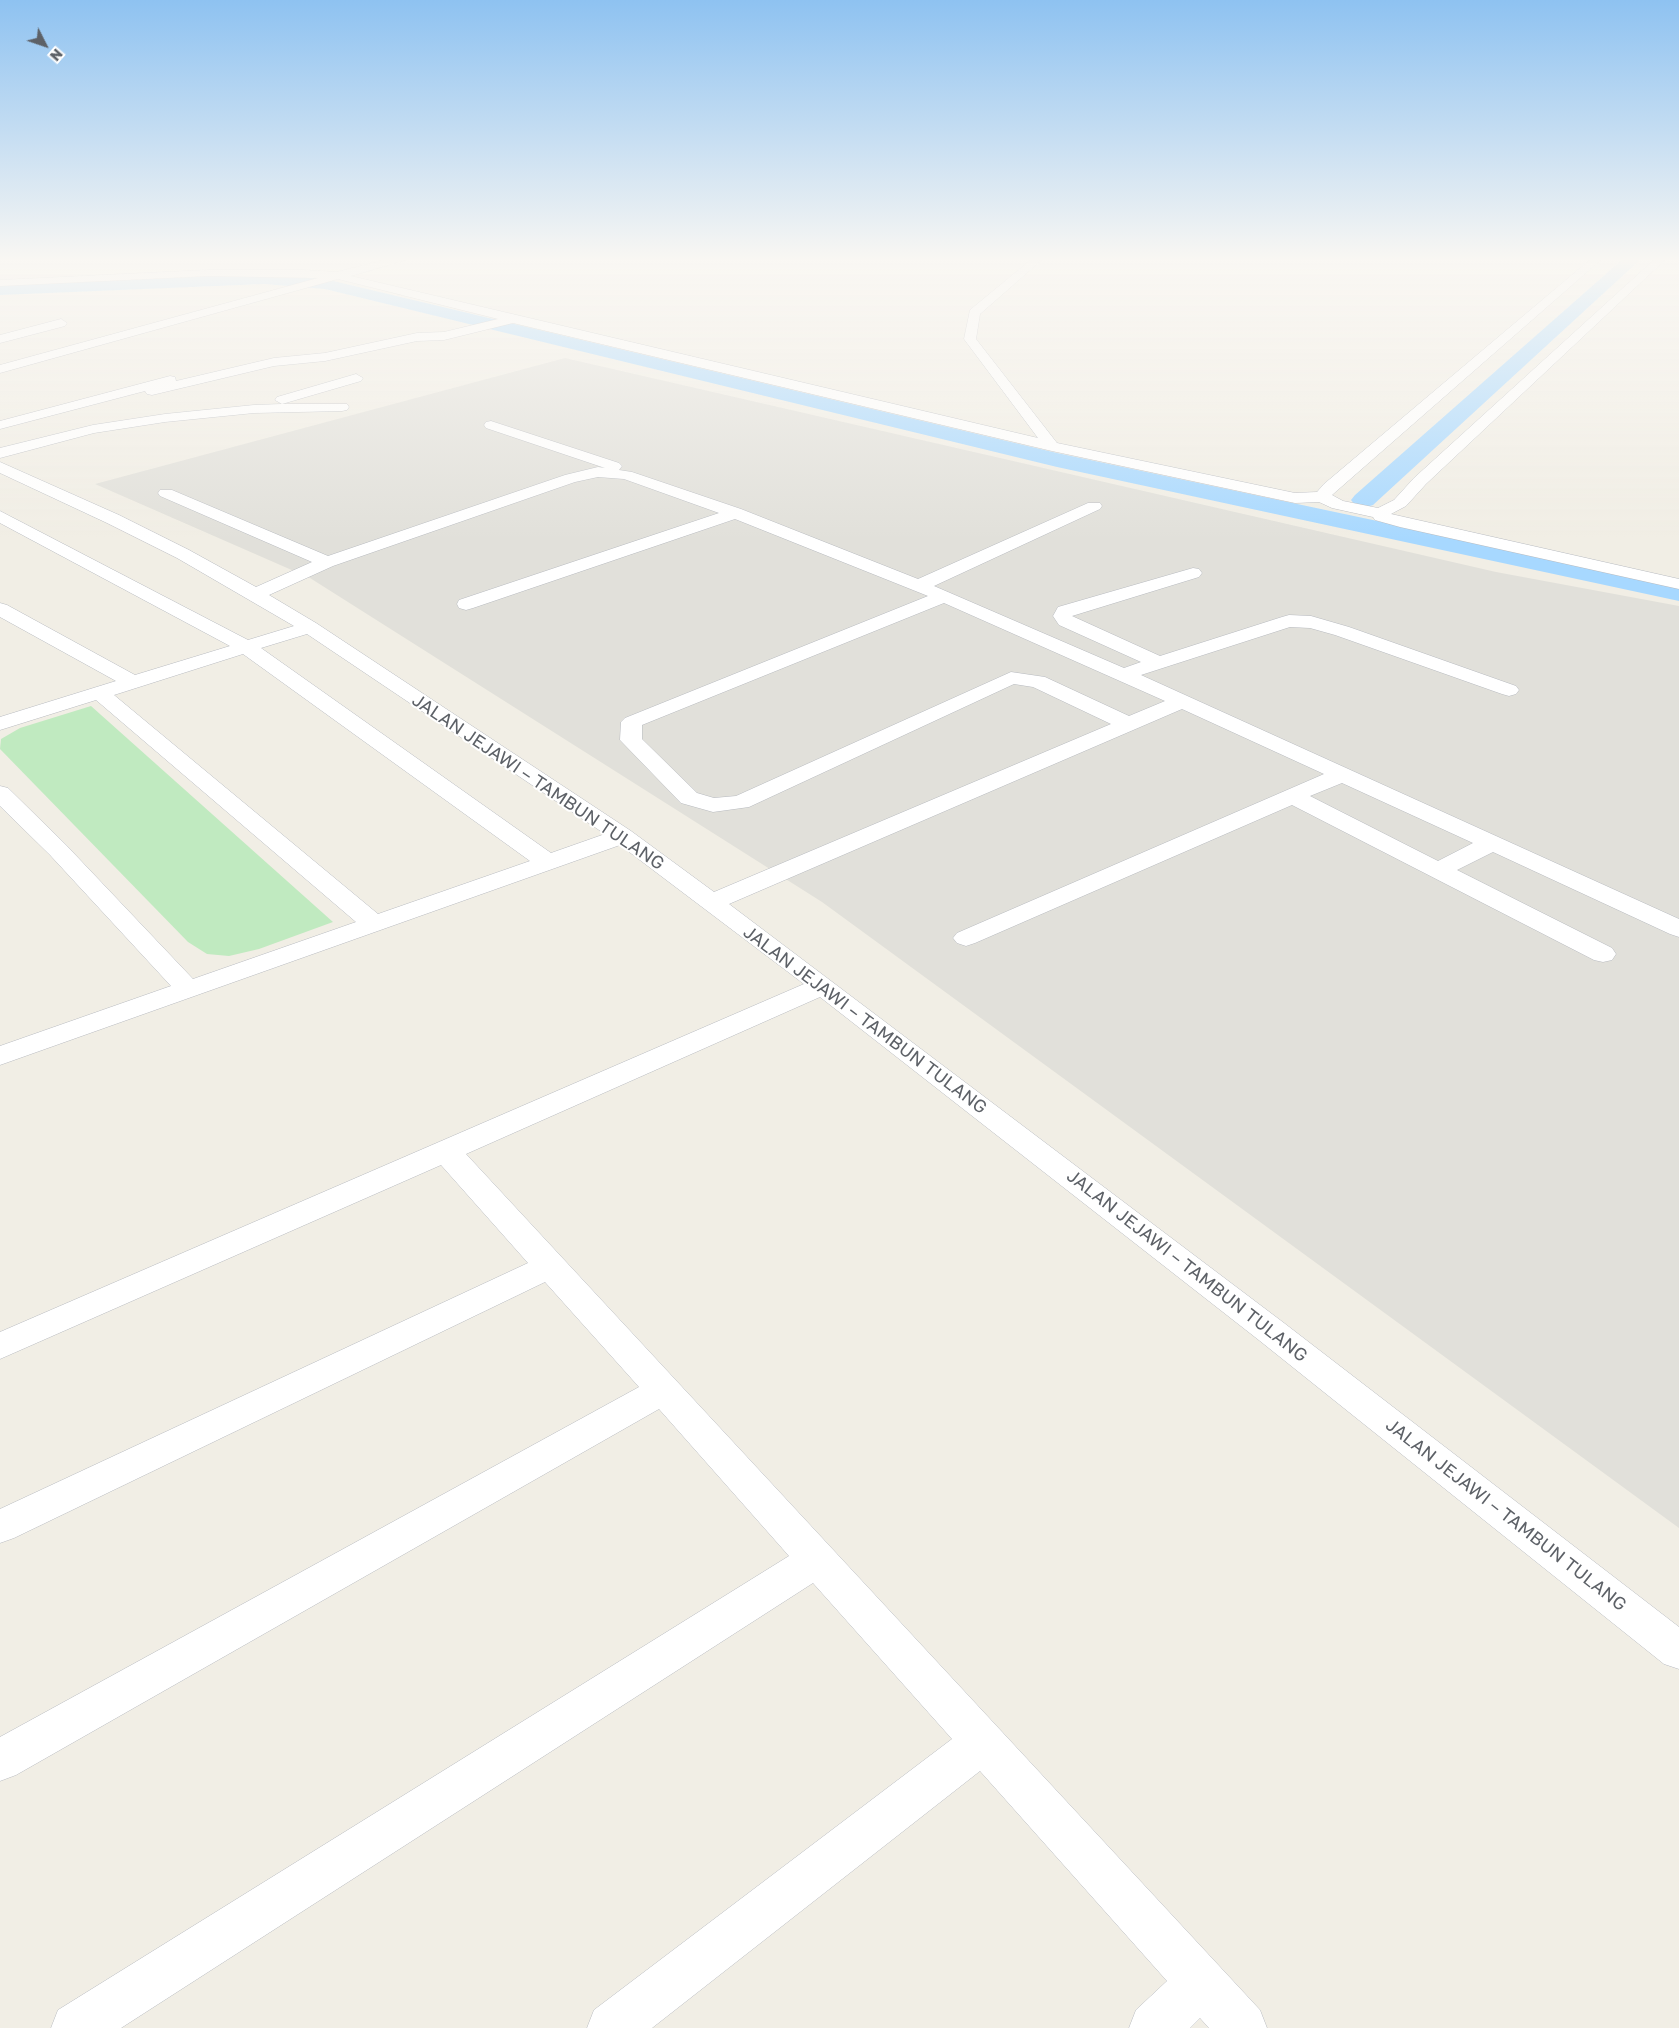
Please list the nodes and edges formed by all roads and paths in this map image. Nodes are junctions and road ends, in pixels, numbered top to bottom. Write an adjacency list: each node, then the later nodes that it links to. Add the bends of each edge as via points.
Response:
1 (36, 353): 9 (street)
2 (59, 353): 10 (street)
3 (274, 353): 15 (street)
4 (345, 353): 12 (street, via 274,362)
5 (646, 353): 17 (street)
6 (980, 353): 17 (street)
7 (1487, 353): 22 (street)
8 (1559, 353): 25 (street, via 1400,503)
9 (0, 361)
10 (0, 369)
11 (356, 378): 14 (street)
12 (152, 391)
13 (342, 407): 14 (street)
14 (254, 409): 18 (street, via 93,429)
15 (0, 425)
16 (490, 425): 20 (street)
17 (1052, 446): 22 (street, via 1295,498)
18 (0, 453)
19 (0, 466): 31 (street, JALAN JEJAWI – TAMBUN TULANG, via 121,523)
20 (614, 466)
21 (166, 494): 27 (street)
22 (1322, 497): 25 (street, via 1338,505)
23 (1094, 506): 30 (street)
24 (736, 513): 27 (street, via 626,475 598,472 571,478); 30 (street); 33 (street)
25 (1380, 513): 29 (street, via 1400,522)
26 (0, 516): 36 (street)
27 (327, 562): 31 (street)
28 (1193, 573): 37 (street, via 1064,611 1062,616 1066,621)
29 (1679, 584)
30 (918, 586): 32 (street)
31 (255, 594): 35 (street, JALAN JEJAWI – TAMBUN TULANG)
32 (944, 596): 38 (street); 44 (street, via 632,722 631,740 689,798 713,805 741,802 1011,678 1038,681)
33 (466, 604)
34 (0, 608): 39 (street)
35 (308, 627): 36 (street); 48 (street, JALAN JEJAWI – TAMBUN TULANG)
36 (244, 646): 39 (street); 50 (street)
37 (1157, 662): 38 (street); 40 (street, via 1289,621 1311,622)
38 (1122, 674): 42 (street)
39 (132, 682): 41 (street)
40 (1509, 690)
41 (100, 692): 43 (street); 53 (street)
42 (1182, 701): 44 (street); 45 (street)
43 (0, 724)
44 (1128, 724): 52 (street)
45 (1343, 774): 47 (street); 49 (street)
46 (0, 793): 58 (street)
47 (1292, 796): 51 (street); 55 (street)
48 (623, 836): 50 (street); 52 (street, JALAN JEJAWI – TAMBUN TULANG)
49 (1493, 843): 51 (street); 54 (street)
50 (548, 862): 53 (street)
51 (1438, 870): 56 (street)
52 (710, 903): 57 (street, JALAN JEJAWI – TAMBUN TULANG)
53 (373, 924): 58 (street)
54 (1679, 929)
55 (966, 938)
56 (1603, 954)
57 (823, 986): 60 (street); 66 (street, JALAN JEJAWI – TAMBUN TULANG)
58 (188, 989): 59 (street)
59 (0, 1056)
60 (446, 1151): 61 (street); 62 (street)
61 (550, 1266): 63 (street); 64 (street)
62 (0, 1346)
63 (663, 1390): 65 (street); 68 (street)
64 (0, 1527)
65 (818, 1559): 67 (street); 70 (street)
66 (1679, 1651)
67 (983, 1742): 69 (street); 71 (street)
68 (0, 1760)
69 (1202, 1983): 72 (street); 73 (street)
70 (76, 2028)
71 (612, 2028)
72 (1154, 2028)
73 (1242, 2028)

